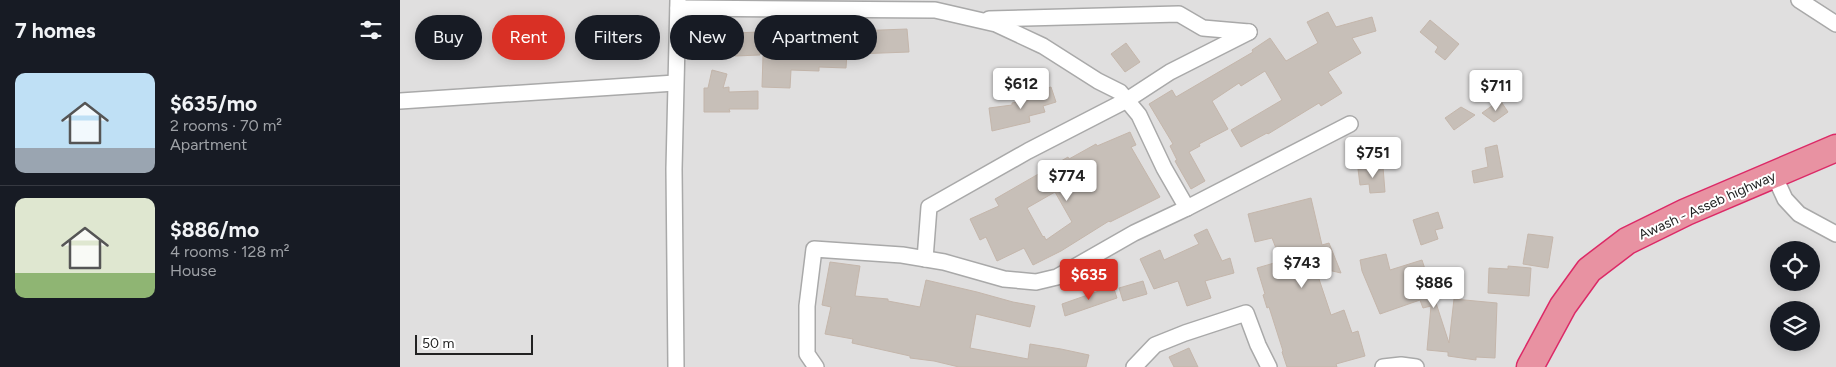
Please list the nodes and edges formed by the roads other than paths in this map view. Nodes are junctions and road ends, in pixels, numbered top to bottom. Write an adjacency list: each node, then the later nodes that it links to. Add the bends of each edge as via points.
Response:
1 (1799, 0): 6 (street)
2 (678, 4): 3 (street); 7 (street)
3 (935, 5): 5 (street)
4 (1180, 7): 5 (street); 8 (street, via 1204,28 1249,32 1170,72)
5 (976, 19): 8 (street, via 996,24 1043,46 1120,92)
6 (1836, 24)
7 (675, 83): 9 (street); 17 (street)
8 (1127, 100): 13 (street, via 1139,115); 15 (street, via 930,207)
9 (400, 101)
10 (1350, 124): 13 (street)
11 (1836, 148): 12 (highway, Awash - Asseb highway)
12 (1774, 175): 14 (street, via 1785,199 1799,214); 16 (highway, Awash - Asseb highway, via 1627,241 1589,270 1563,306)
13 (1187, 208): 15 (street, via 1134,233 1057,277 1036,282 1004,280)
14 (1836, 234)
15 (925, 258): 18 (street, via 814,249 807,306 807,354)
16 (1534, 361)
17 (676, 367)
18 (816, 367)
19 (1134, 367): 20 (street, via 1156,346 1246,313)
20 (1269, 367)
21 (1384, 367): 22 (street)
22 (1416, 367)

